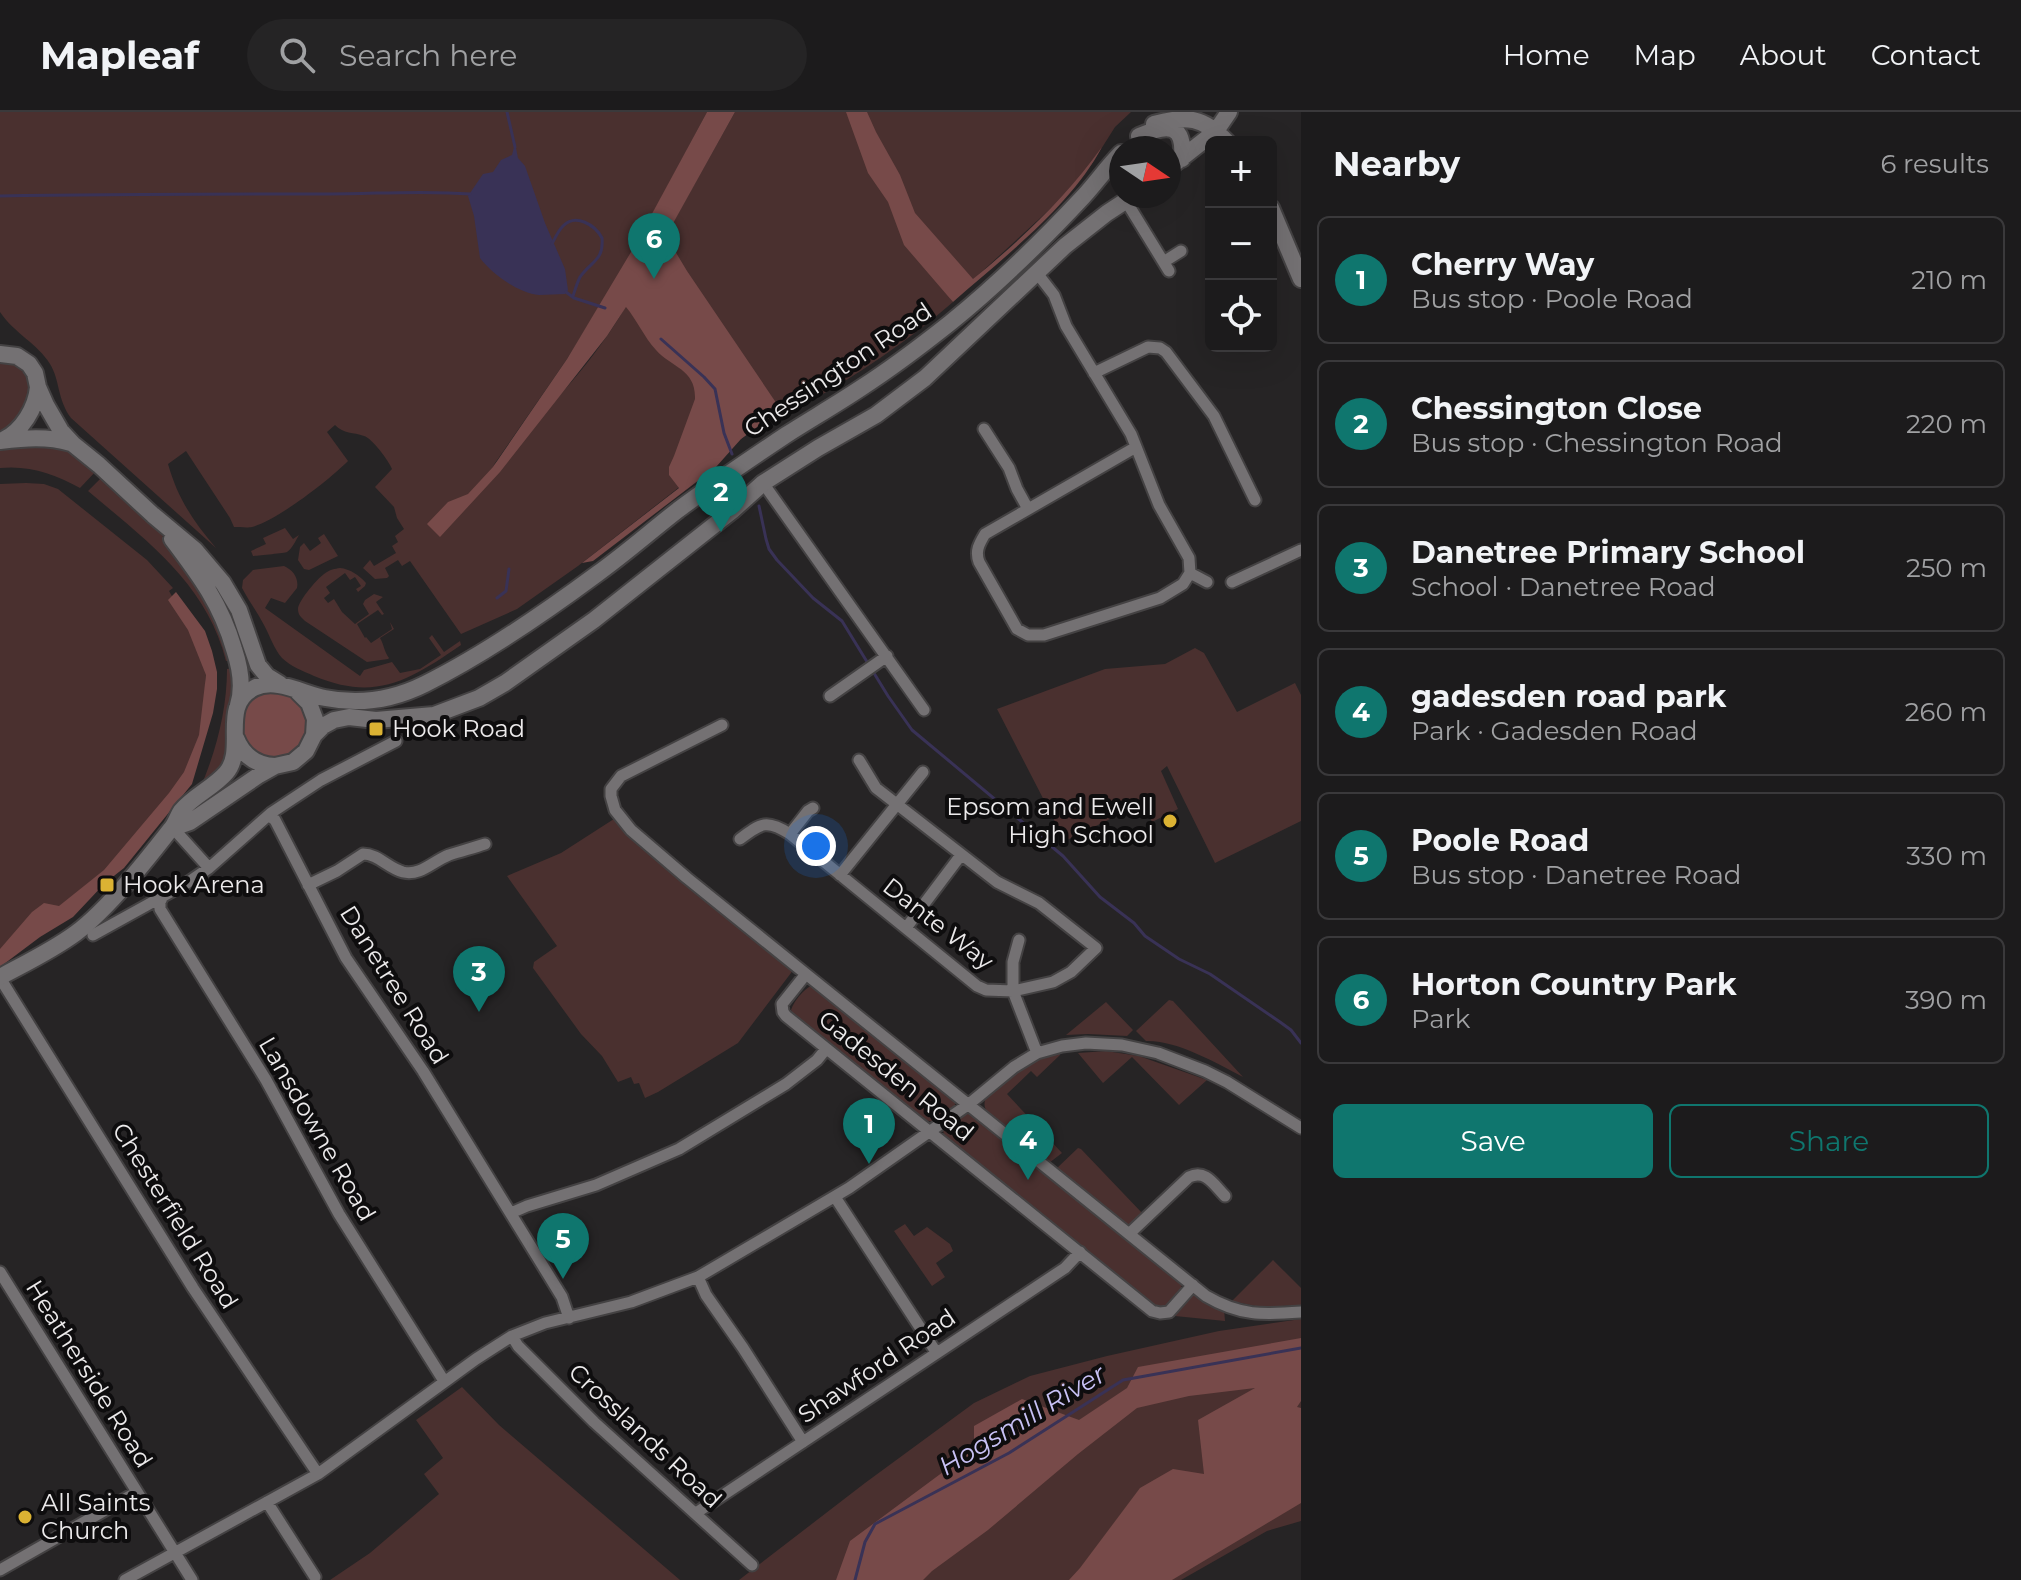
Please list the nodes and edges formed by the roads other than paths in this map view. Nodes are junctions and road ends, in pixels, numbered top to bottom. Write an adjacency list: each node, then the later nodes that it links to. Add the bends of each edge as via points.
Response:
1 (1170, 112): 3 (main road)
2 (1229, 112): 6 (main road)
3 (1154, 124): 4 (main road); 6 (main road, via 1188,118)
4 (1139, 136): 5 (main road, via 1167,127)
5 (1180, 136)
6 (1222, 136)
7 (1205, 146): 8 (main road)
8 (1181, 161)
9 (1109, 167): 34 (main road, Chessington Road, via 1026,256 947,325 488,648 422,685 375,701)
10 (1115, 208): 14 (main road, Chessington Road)
11 (1135, 208): 13 (street, via 1167,266)
12 (1277, 222): 15 (main road)
13 (1181, 251)
14 (1037, 273): 18 (street); 24 (main road, Chessington Road, via 925,378 876,415)
15 (1301, 279)
16 (0, 347): 17 (main road)
17 (8, 355): 19 (main road, via 32,367)
18 (1094, 373): 23 (street); 25 (street, via 1148,347 1166,352 1214,416)
19 (38, 387): 21 (main road, via 23,422); 22 (main road)
20 (984, 429): 26 (street)
21 (0, 441): 22 (main road, via 37,437)
22 (73, 444): 27 (main road)
23 (1136, 447): 26 (street); 29 (street, via 1159,505 1189,558)
24 (763, 483): 32 (street); 39 (main road, Chessington Road, via 594,620 479,698 434,715 334,720)
25 (1255, 500)
26 (1028, 509): 29 (street, via 985,534 976,555 1017,629 1028,635 1044,635 1151,602 1178,588)
27 (153, 515): 33 (main road, via 195,550 223,583 239,610 258,665); 37 (main road, via 219,607 240,671)
28 (1301, 550): 31 (street)
29 (1190, 573): 30 (street)
30 (1207, 582)
31 (1232, 582)
32 (887, 656): 35 (street); 36 (street)
33 (281, 685): 34 (main road, Chessington Road); 37 (main road, via 255,687)
34 (298, 692): 39 (main road, via 313,711)
35 (830, 696)
36 (924, 710)
37 (235, 714): 40 (main road, Chessington Road)
38 (722, 725): 60 (street, Gadesden Road, via 621,776 611,789 615,810 631,830)
39 (314, 735): 43 (main road, Chessington Road, via 300,757)
40 (236, 738): 43 (main road, via 251,759); 48 (main road, Chessington Road, via 226,773 181,811)
41 (396, 741): 47 (street, via 321,780)
42 (859, 760): 45 (street, via 876,788)
43 (275, 766): 48 (main road, Chessington Road)
44 (923, 772): 45 (street)
45 (897, 804): 52 (street); 54 (street)
46 (813, 808): 49 (street)
47 (267, 817): 53 (street); 55 (street, Danetree Road, via 275,820)
48 (173, 828): 53 (street); 61 (main road, Chessington Road, via 81,928)
49 (790, 834): 50 (street, via 769,823); 54 (street, Dante Way)
50 (740, 839)
51 (485, 844): 55 (street, via 409,873 363,854)
52 (961, 855): 57 (street); 62 (street, via 997,882 1039,903 1096,948 1062,977)
53 (209, 868): 56 (street)
54 (840, 875): 57 (street, Dante Way)
55 (308, 885): 70 (street, Danetree Road, via 346,958)
56 (163, 896): 58 (street); 80 (street, Lansdowne Road, via 160,909)
57 (906, 928): 62 (street, Dante Way, via 977,986)
58 (93, 935)
59 (1019, 940): 62 (street)
60 (806, 974): 63 (street, Gadesden Road, via 782,1009); 65 (street, Gadesden Road)
61 (0, 978): 82 (street, Chesterfield Road, via 193,1288)
62 (1013, 991): 64 (street, Dante Way)
63 (826, 1049): 67 (street, Gadesden Road); 70 (street, via 786,1084 679,1149 596,1185)
64 (1037, 1053): 65 (street); 66 (street, via 1086,1043 1158,1053 1227,1082)
65 (969, 1104): 67 (street); 71 (street, Gadesden Road)
66 (1301, 1128)
67 (928, 1131): 69 (street); 72 (street, Gadesden Road)
68 (1225, 1196): 71 (street, via 1205,1176 1195,1174)
69 (835, 1197): 74 (street); 79 (street)
70 (511, 1213): 77 (street, Danetree Road, via 562,1297)
71 (1129, 1234): 75 (street, Gadesden Road)
72 (1080, 1252): 75 (street, Gadesden Road, via 1156,1313 1169,1312); 79 (street, Shawford Road, via 1065,1268)
73 (0, 1272): 83 (street, Heatherside Road)
74 (698, 1277): 77 (street); 81 (street)
75 (1193, 1285): 76 (street, via 1244,1313)
76 (1301, 1312)
77 (569, 1318): 78 (street)
78 (512, 1336): 80 (street); 85 (street, Crosslands Road, via 594,1422)
79 (936, 1352): 81 (street, Shawford Road)
80 (444, 1381): 82 (street)
81 (803, 1442): 85 (street, Shawford Road)
82 (318, 1474): 84 (street)
83 (137, 1492): 86 (street, Heatherside Road); 88 (street)
84 (267, 1502): 86 (street); 89 (street)
85 (696, 1513): 87 (street, Crosslands Road)
86 (175, 1553): 90 (street); 91 (street, Heatherside Road)
87 (752, 1565)
88 (1, 1567)
89 (315, 1577)
90 (125, 1580)
91 (192, 1580)

